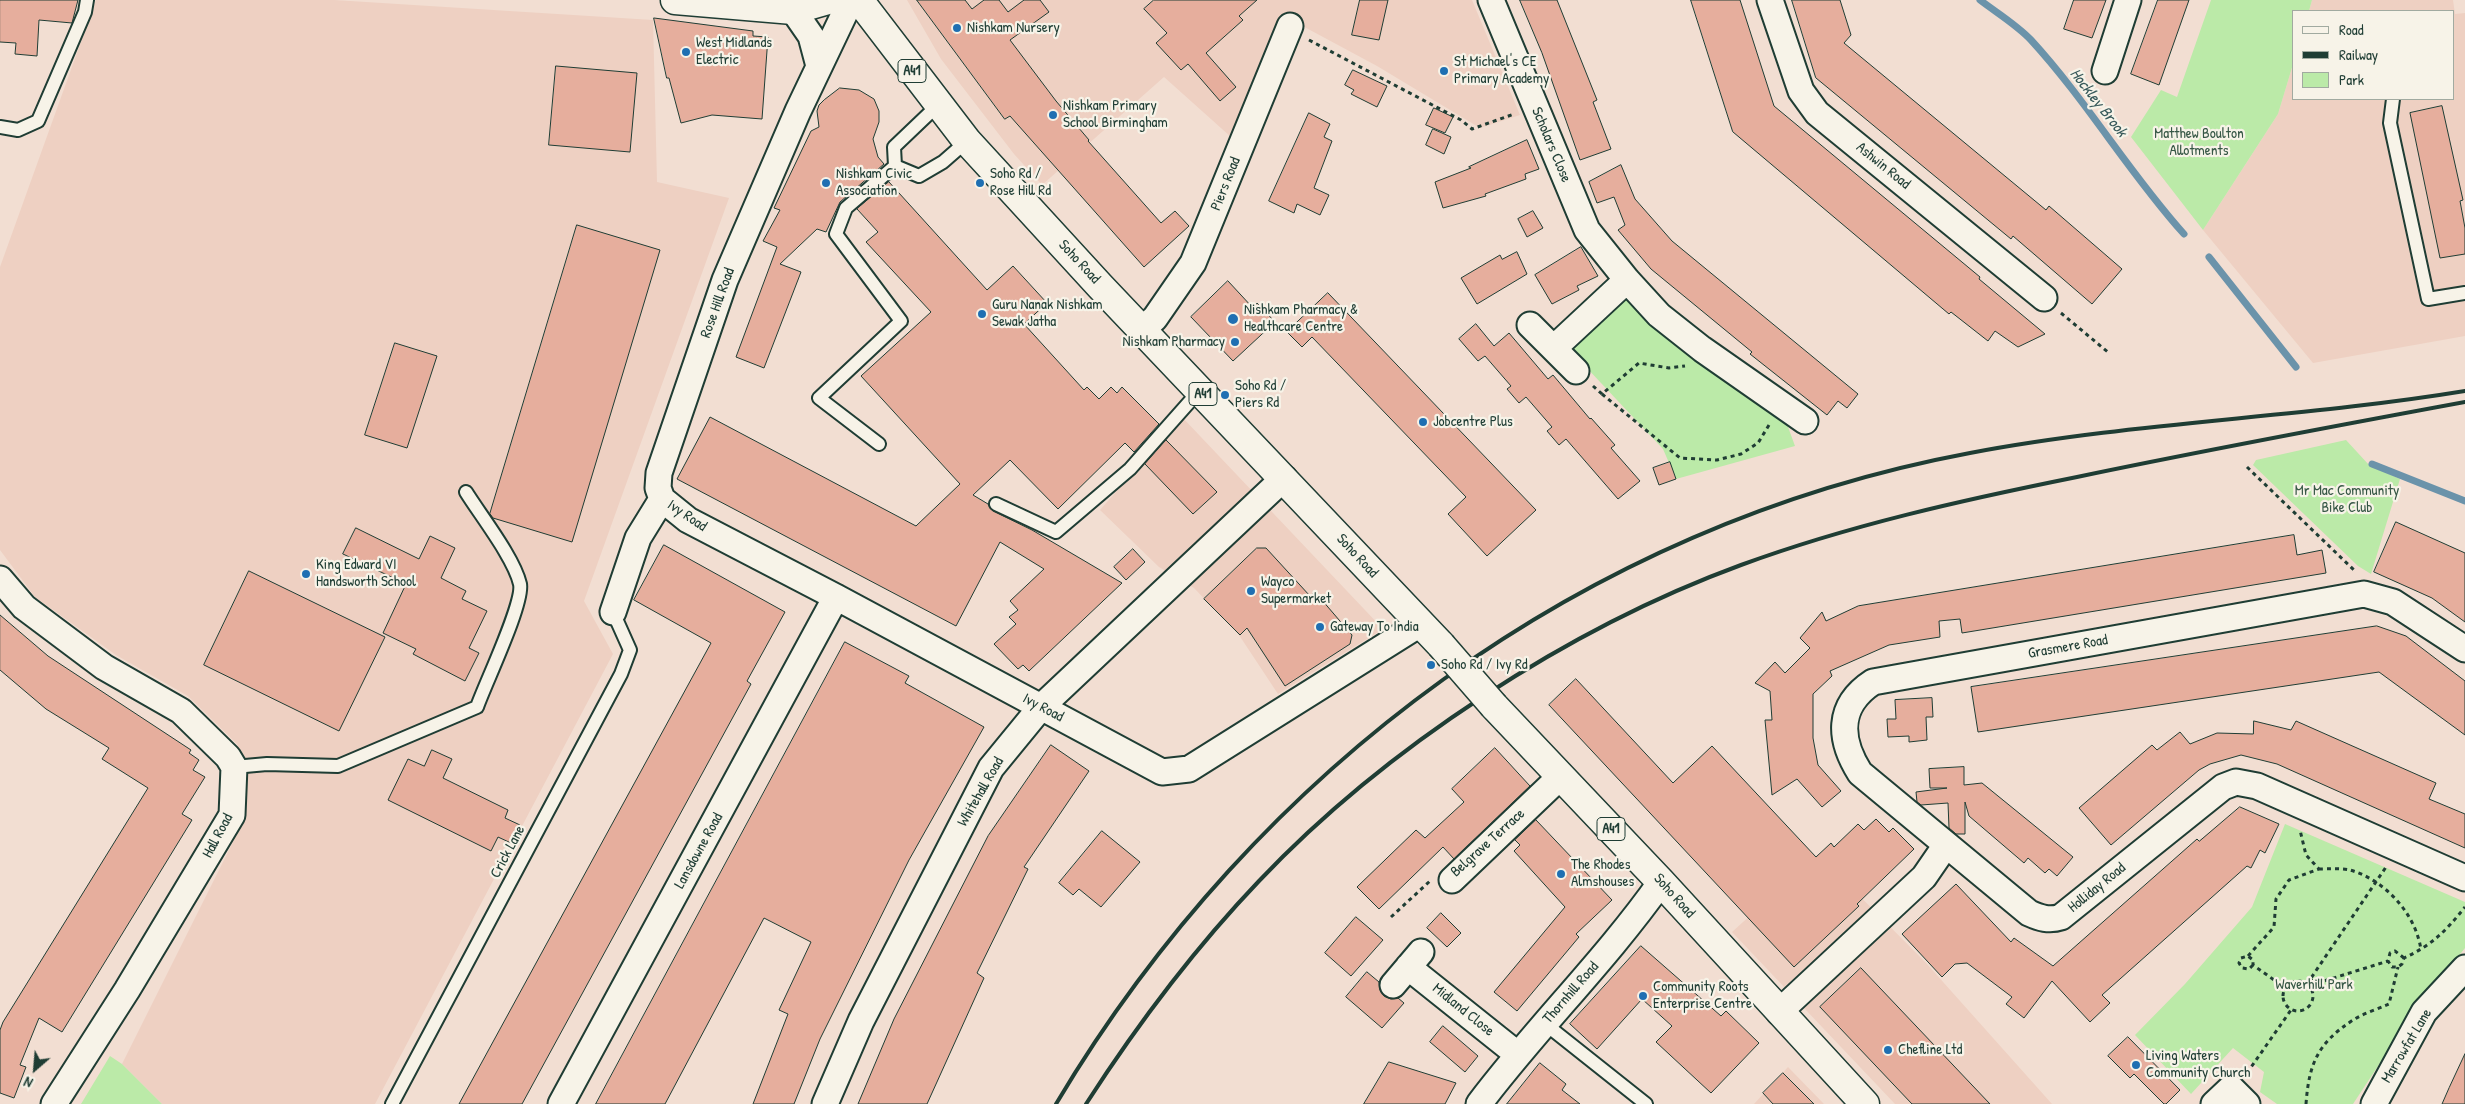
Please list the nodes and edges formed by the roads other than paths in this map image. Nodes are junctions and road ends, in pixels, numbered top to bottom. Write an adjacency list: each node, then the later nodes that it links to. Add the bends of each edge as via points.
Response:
1 (88, 0): 15 (lane, via 38,121 18,130)
2 (674, 0): 9 (main road)
3 (828, 0): 9 (main road)
4 (851, 0): 11 (street, Rose Hill Road)
5 (859, 0): 14 (main road, Soho Road / A41)
6 (1491, 0): 18 (street, Scholars Close, via 1587,230)
7 (1770, 0): 20 (street, Ashwin Road, via 1801,91 1817,113)
8 (2128, 0): 12 (street)
9 (793, 10): 11 (street, via 811,36)
10 (1290, 26): 22 (street, Piers Road, via 1193,263 1155,318)
11 (819, 66): 30 (street, Rose Hill Road, via 724,280 659,473 658,488)
12 (2105, 71)
13 (2393, 100): 19 (lane, via 2390,123 2428,299)
14 (938, 105): 16 (main road, Soho Road / A41); 17 (lane, via 894,147)
15 (0, 127)
16 (967, 141): 17 (lane, via 919,176); 22 (main road, Soho Road / A41)
17 (895, 166): 27 (lane, via 846,208 836,234 901,321 819,398)
18 (1627, 280): 23 (street); 26 (street, Scholars Close, via 1659,315)
19 (2465, 293)
20 (2044, 298)
21 (1530, 325): 23 (street)
22 (1142, 330): 25 (main road, Soho Road / A41)
23 (1554, 348): 24 (street)
24 (1576, 371)
25 (1200, 390): 28 (main road, Soho Road / A41); 31 (lane, via 1130,469 1056,532)
26 (1805, 421)
27 (879, 444)
28 (1284, 478): 35 (main road, Soho Road / A41); 37 (street, Whitehall Road)
29 (466, 492): 38 (lane, via 511,563 520,585 516,607 477,707 338,766 267,764)
30 (662, 499): 33 (street, Ivy Road, via 688,520); 34 (street, via 638,538)
31 (996, 504)
32 (0, 579): 38 (street, via 24,606 104,667 181,711 228,757)
33 (836, 597): 37 (street, Ivy Road); 52 (street, Lansdowne Road)
34 (613, 612): 51 (lane, Crick Lane, via 630,650 620,674)
35 (1420, 624): 37 (street, Ivy Road, via 1189,769 1162,772); 39 (main road, Soho Road / A41, bridge)
36 (2465, 649): 40 (street, Grasmere Road, via 2393,602 2364,594 1873,682 1852,700 1845,720 1844,736 1849,756 1860,773)
37 (1041, 707): 53 (street, Whitehall Road, via 991,768 861,1021)
38 (234, 767): 50 (street, Hall Road, via 232,815)
39 (1561, 776): 42 (street, Belgrave Terrace); 43 (main road, Soho Road / A41)
40 (1946, 845): 41 (street, Holliday Road, via 2029,913 2052,920 2074,907 2223,787 2236,782 2258,786); 46 (street, via 1924,877)
41 (2465, 878)
42 (1452, 880)
43 (1661, 882): 46 (main road, Soho Road / A41); 47 (street, Thornhill Road, via 1621,936)
44 (1407, 968): 48 (street, Midland Close)
45 (2465, 968): 58 (street, Marrowfat Lane, via 2424,1012)
46 (1779, 1012): 56 (main road, Soho Road / A41)
47 (1544, 1023): 48 (street, Thornhill Road); 55 (lane)
48 (1517, 1054): 54 (street, Thornhill Road)
49 (2241, 1098): 57 (street, via 2231,1088)
50 (54, 1104)
51 (392, 1104)
52 (561, 1104)
53 (825, 1104)
54 (1480, 1104)
55 (1646, 1104)
56 (1865, 1104)
57 (2214, 1104)
58 (2374, 1104)

